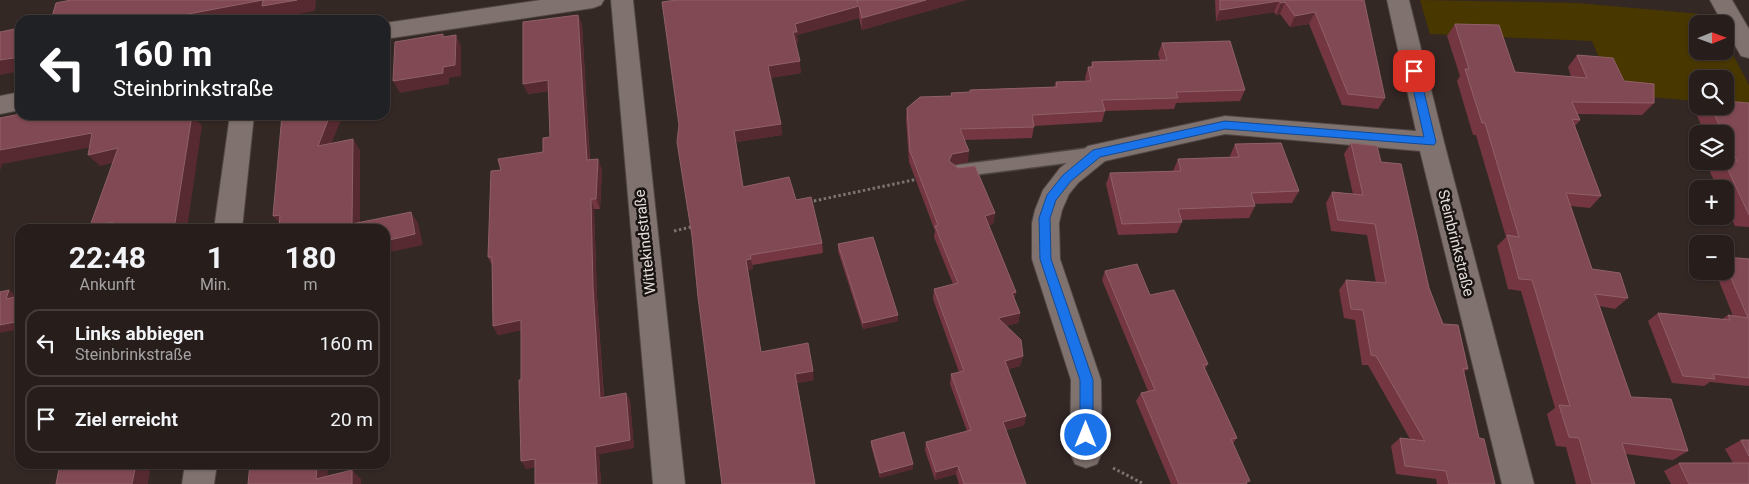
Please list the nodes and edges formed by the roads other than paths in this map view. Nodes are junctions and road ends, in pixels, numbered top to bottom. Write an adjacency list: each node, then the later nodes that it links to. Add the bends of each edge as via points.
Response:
1 (593, 0): 5 (street)
2 (622, 0): 17 (street, Wittekindstraße)
3 (1398, 0): 10 (street, Steinbrinkstraße)
4 (1722, 0): 6 (street)
5 (390, 30)
6 (1749, 50)
7 (15, 102): 8 (street)
8 (0, 105)
9 (241, 120): 13 (street)
10 (1431, 142): 11 (street, via 1225,125); 18 (street, Steinbrinkstraße)
11 (1097, 153): 12 (lane); 14 (street, via 1067,178 1051,198 1045,218 1046,259 1086,380)
12 (957, 171)
13 (229, 224)
14 (1086, 453)
15 (200, 469): 16 (street)
16 (198, 484)
17 (668, 484)
18 (1518, 484)

